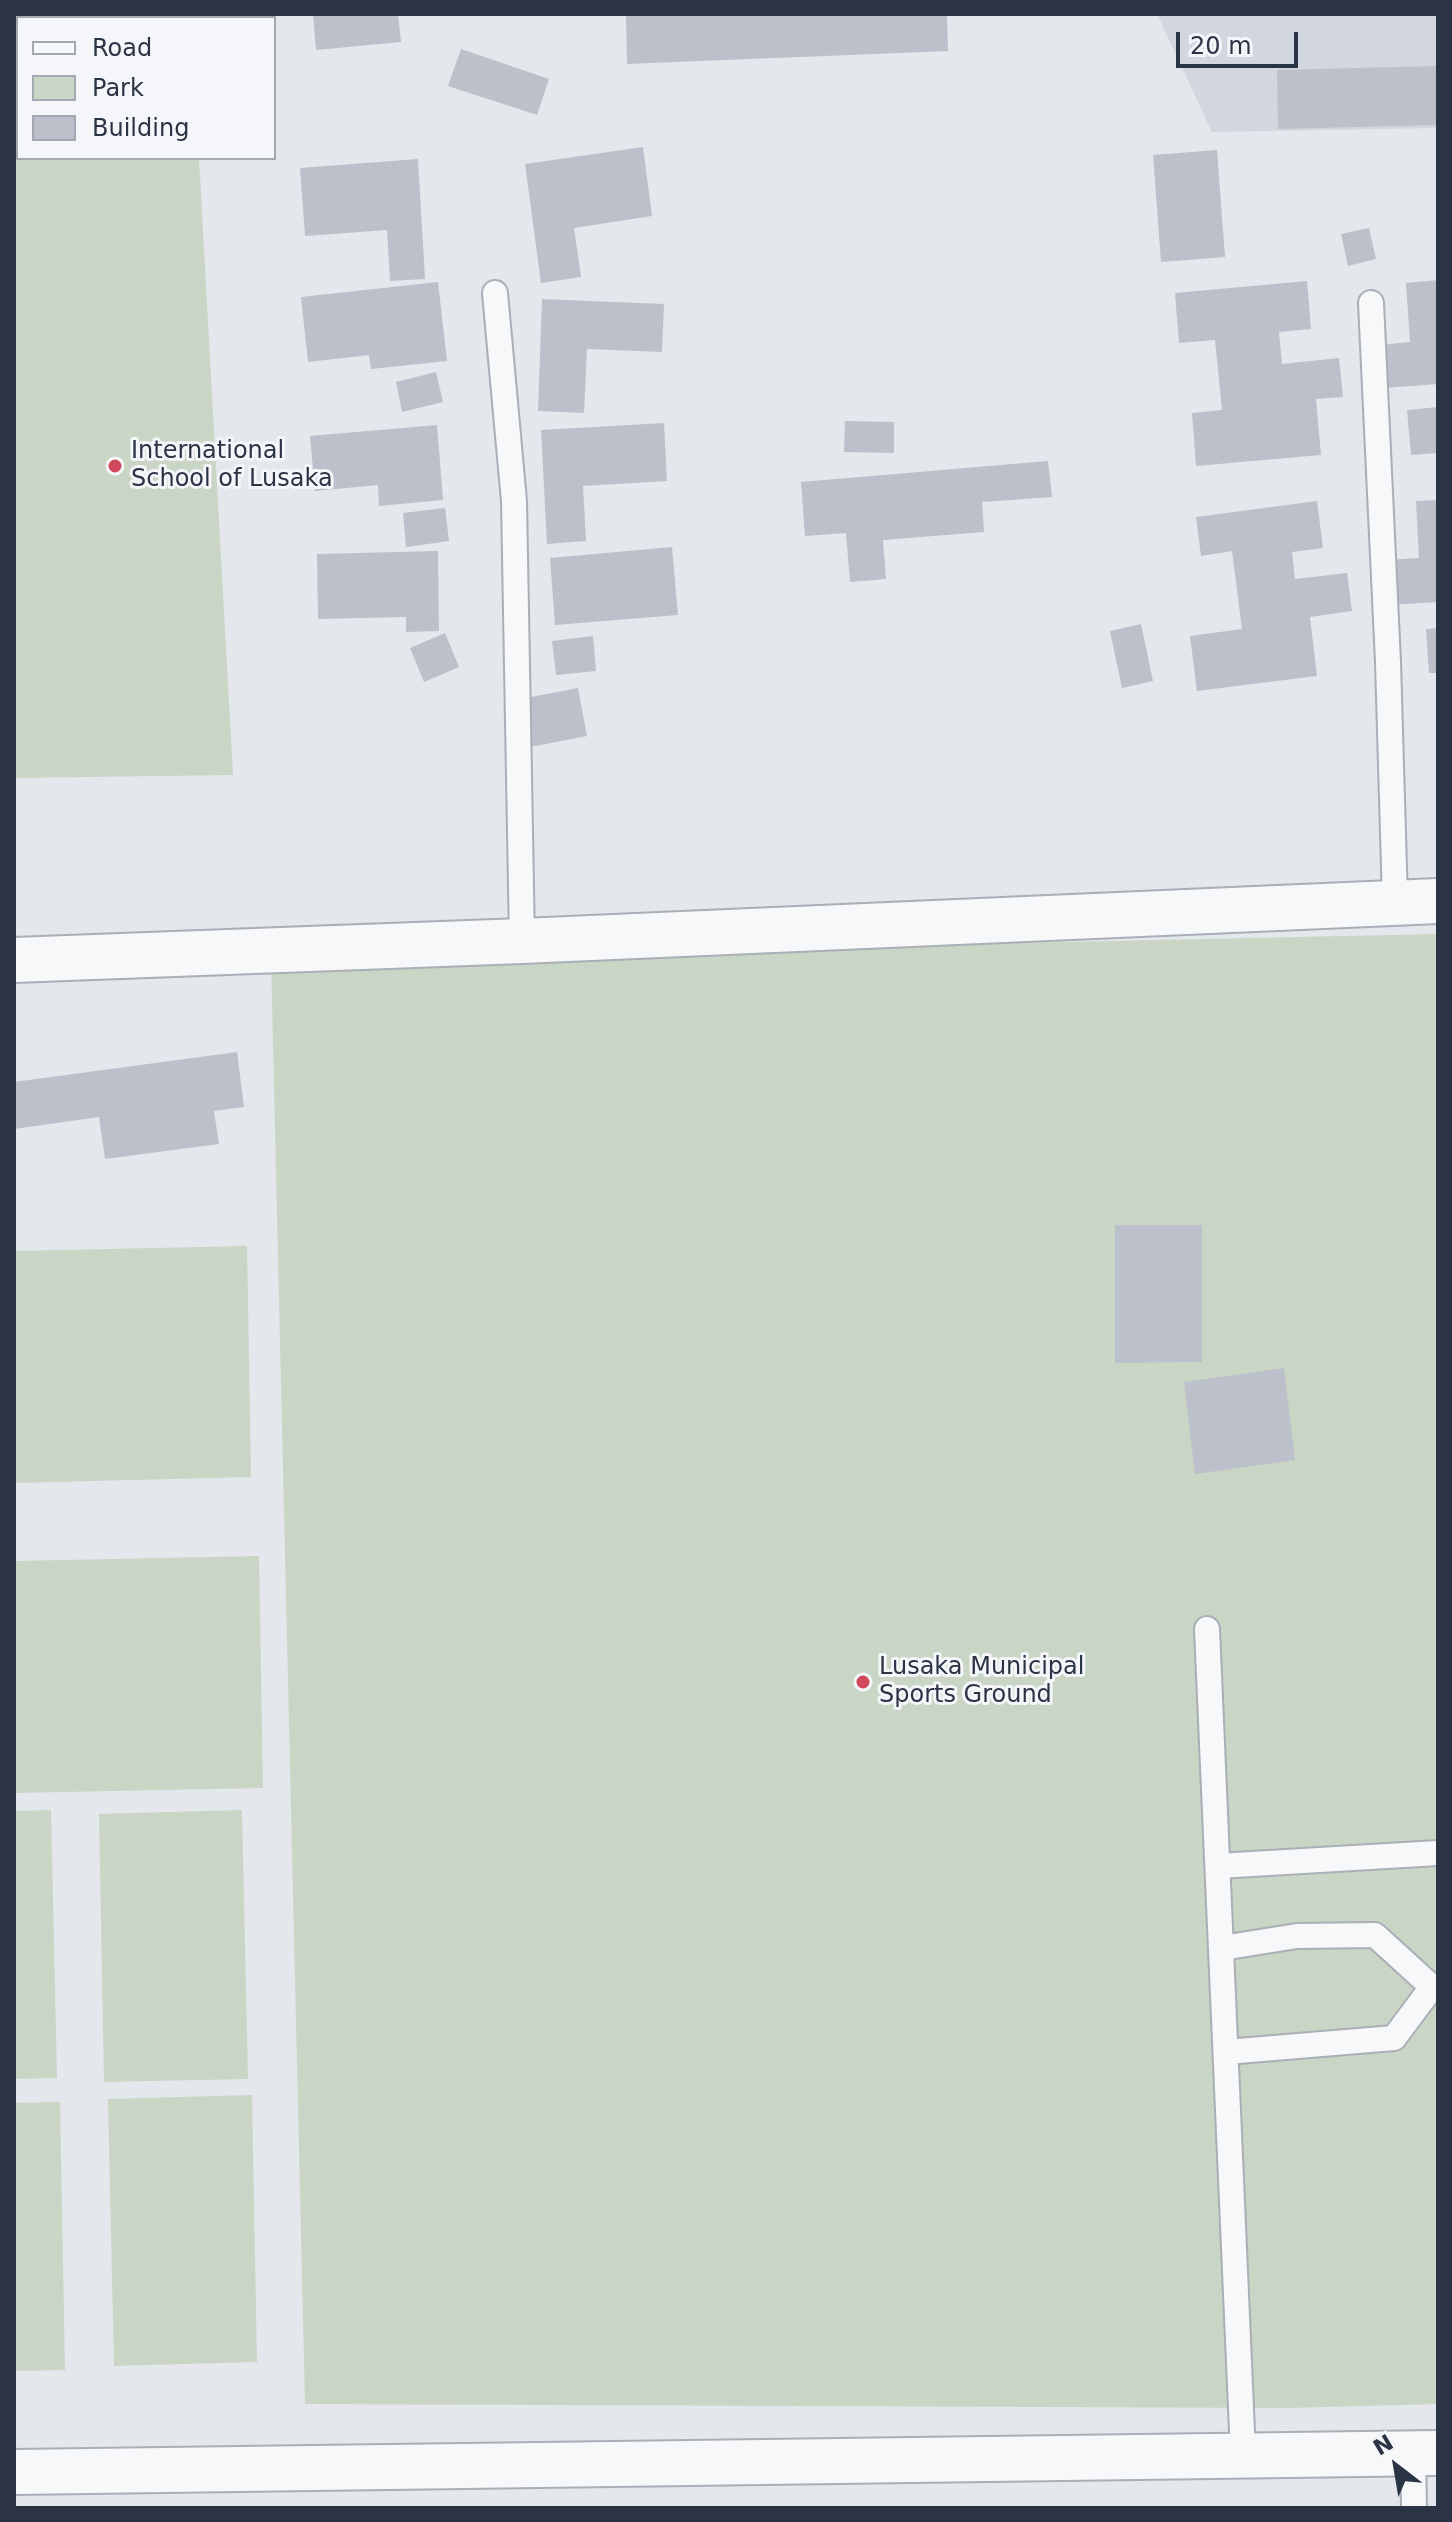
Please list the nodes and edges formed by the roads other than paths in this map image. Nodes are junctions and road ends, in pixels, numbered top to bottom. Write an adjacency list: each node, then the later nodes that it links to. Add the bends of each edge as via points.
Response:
1 (495, 293): 5 (lane, via 514,501)
2 (1371, 303): 4 (lane)
3 (1438, 901): 4 (street)
4 (1395, 902): 5 (street)
5 (522, 941): 6 (street)
6 (14, 960)
7 (1207, 1629): 9 (lane)
8 (1438, 1853): 9 (lane)
9 (1218, 1866): 10 (lane)
10 (1222, 1948): 11 (lane); 11 (lane, via 1297,1936 1375,1935 1432,1987 1394,2038)
11 (1226, 2052): 13 (lane)
12 (1425, 2453): 13 (street); 15 (lane)
13 (1243, 2454): 14 (street)
14 (14, 2472)
15 (1414, 2508)

